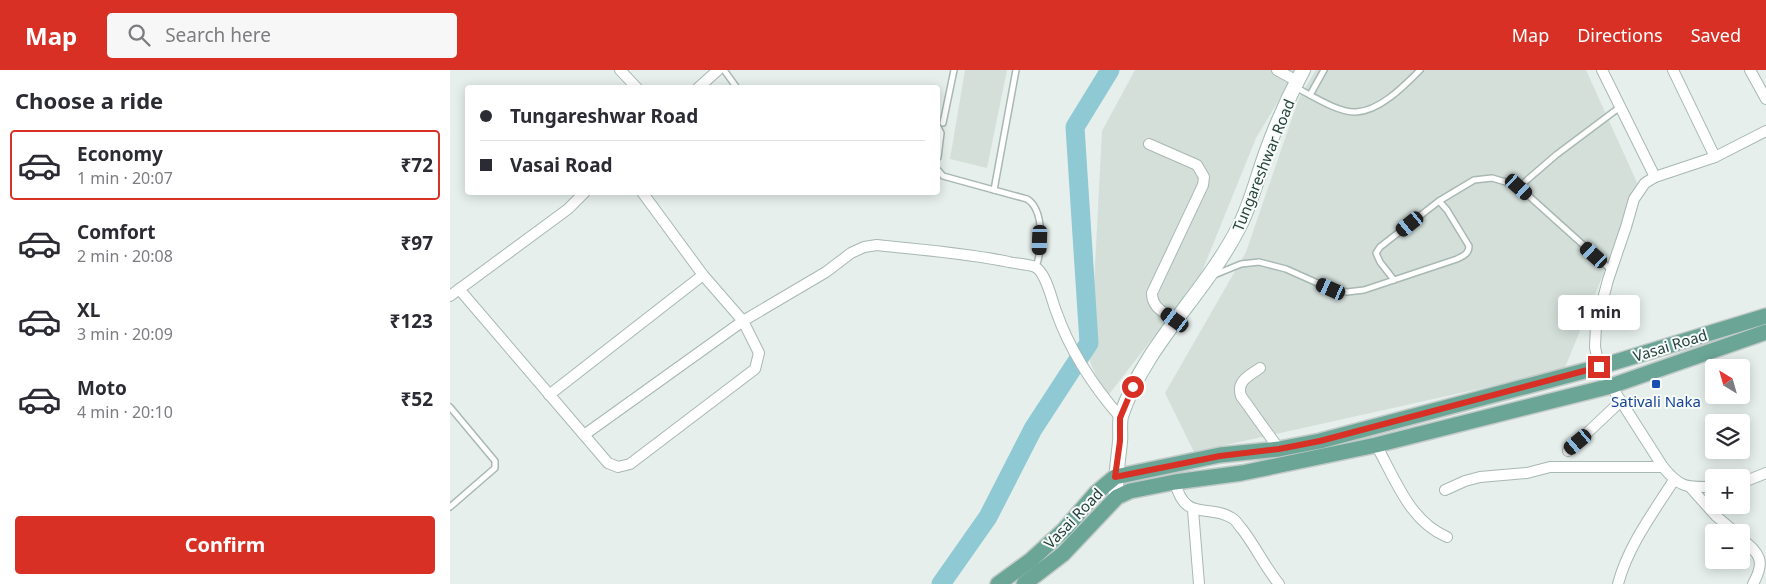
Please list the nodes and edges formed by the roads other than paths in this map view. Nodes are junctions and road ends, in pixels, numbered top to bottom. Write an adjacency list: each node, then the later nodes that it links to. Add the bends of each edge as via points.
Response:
1 (620, 70): 13 (street)
2 (718, 70): 14 (street)
3 (724, 70): 15 (lane)
4 (954, 70): 19 (lane)
5 (1016, 70): 27 (lane)
6 (1277, 70): 12 (street)
7 (1324, 70): 16 (lane)
8 (1420, 70): 16 (lane, via 1397,93 1370,109 1355,112 1340,109)
9 (1602, 70): 18 (street)
10 (1673, 70): 23 (street)
11 (1750, 70): 17 (street)
12 (1298, 79): 16 (lane); 34 (street, Tungareshwar Road, via 1266,153 1239,228)
13 (634, 85)
14 (701, 85)
15 (735, 85)
16 (1310, 95)
17 (1766, 99)
18 (1620, 107): 25 (street); 26 (lane)
19 (940, 125): 21 (lane)
20 (1766, 131): 23 (street)
21 (940, 141)
22 (1149, 144): 38 (street, via 1197,164 1204,177 1152,293 1155,306)
23 (1715, 157): 25 (street)
24 (940, 172): 27 (lane)
25 (1655, 177): 32 (street, via 1645,183 1634,199)
26 (1519, 187): 30 (lane, via 1492,178 1474,180); 32 (lane)
27 (994, 190): 31 (lane, via 1027,199 1037,209 1040,256)
28 (582, 195): 36 (street, via 568,209)
29 (644, 195): 33 (street)
30 (1439, 201): 35 (lane, via 1376,253); 35 (lane, via 1452,217 1469,250 1457,259)
31 (1036, 268): 39 (street, via 989,258 877,245 864,247); 47 (street, via 1047,285 1064,334 1090,379)
32 (1611, 270): 41 (street, via 1596,325 1595,347)
33 (704, 275): 39 (street); 44 (street)
34 (1208, 277): 35 (lane, via 1241,264 1259,262 1347,292); 38 (street, Tungareshwar Road)
35 (1394, 280)
36 (454, 293): 44 (street)
37 (1766, 316): 41 (main road, Vasai Road)
38 (1175, 320): 47 (street, Tungareshwar Road, via 1133,387)
39 (743, 321): 48 (street); 48 (street, via 759,353 755,370 630,464 618,467 608,463)
40 (1766, 332): 43 (main road, Vasai Road)
41 (1599, 367): 43 (street); 50 (main road, Vasai Road, via 1370,429)
42 (1260, 368): 50 (street, via 1243,380 1239,390)
43 (1612, 386): 45 (street); 49 (main road, Vasai Road)
44 (549, 395): 48 (street)
45 (1621, 401): 51 (street); 52 (street)
46 (450, 407): 62 (lane, via 495,461 495,468)
47 (1120, 418): 54 (street, Tungareshwar Road)
48 (584, 435)
49 (1376, 445): 57 (main road, Vasai Road, via 1242,473); 65 (street, via 1414,513 1427,526)
50 (1279, 449): 54 (main road, Vasai Road, via 1220,456)
51 (1568, 451)
52 (1663, 467): 56 (street); 60 (street, via 1550,467 1480,477)
53 (1766, 473): 55 (street)
54 (1115, 477): 61 (street, Tungareshwar Road); 67 (main road, Vasai Road, via 1096,493 1064,530)
55 (1750, 479)
56 (1674, 480): 58 (street); 71 (street, via 1631,549)
57 (1174, 482): 61 (main road, Vasai Road, via 1130,491); 63 (street, via 1183,500)
58 (1690, 487): 59 (street); 64 (street)
59 (1705, 487)
60 (1445, 490)
61 (1116, 498): 68 (main road, Vasai Road, via 1063,554)
62 (450, 506)
63 (1193, 510): 69 (street); 70 (street, via 1232,518)
64 (1725, 524)
65 (1447, 537)
66 (1750, 546): 72 (street, via 1762,559 1763,567)
67 (998, 584)
68 (1024, 584)
69 (1199, 584)
70 (1279, 584)
71 (1618, 584)
72 (1753, 584)

